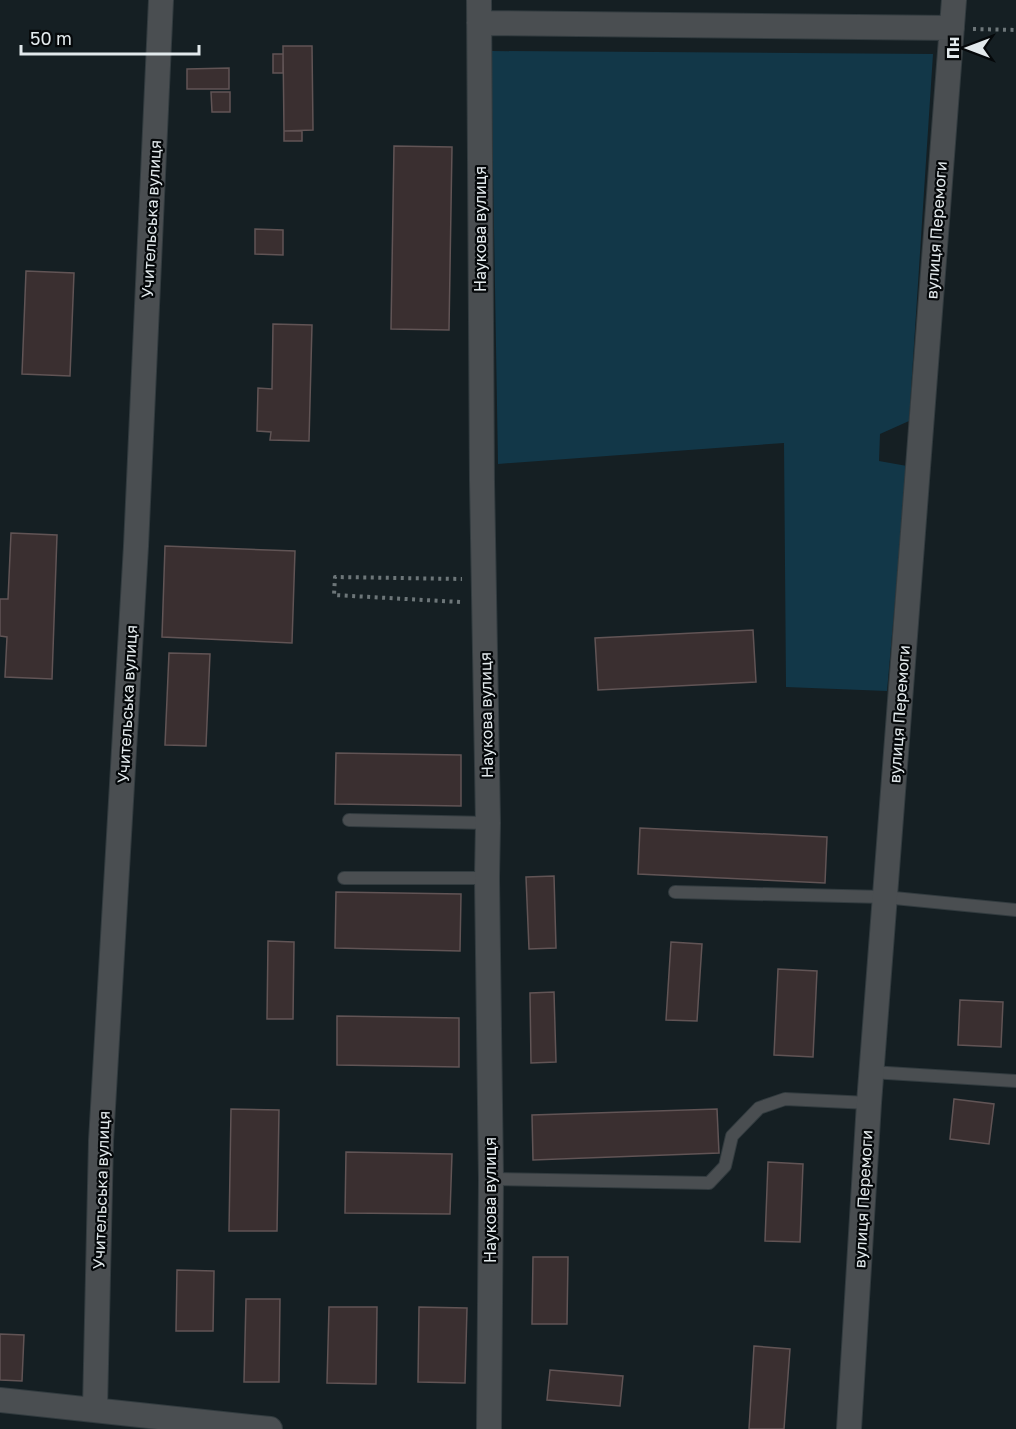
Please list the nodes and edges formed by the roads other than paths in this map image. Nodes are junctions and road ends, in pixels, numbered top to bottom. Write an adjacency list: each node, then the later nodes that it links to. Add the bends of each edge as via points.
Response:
1 (161, 0): 17 (street, Учительська вулиця, via 135,558 101,1141)
2 (954, 0): 4 (street, вулиця Перемоги)
3 (479, 11): 4 (street); 6 (street, Наукова вулиця)
4 (952, 28): 10 (street, вулиця Перемоги)
5 (349, 820): 6 (lane)
6 (488, 823): 8 (street, Наукова вулиця)
7 (344, 878): 8 (lane)
8 (487, 878): 15 (street, Наукова вулиця)
9 (675, 892): 10 (lane)
10 (884, 897): 11 (lane); 12 (street, вулиця Перемоги)
11 (1016, 910)
12 (871, 1072): 13 (lane); 14 (street, вулиця Перемоги)
13 (1016, 1081)
14 (868, 1103): 15 (lane, via 785,1099 759,1108 732,1136 725,1166 709,1183); 20 (street, вулиця Перемоги)
15 (490, 1179): 19 (street, Наукова вулиця)
16 (0, 1400): 17 (street)
17 (95, 1409): 18 (street)
18 (270, 1429)
19 (489, 1429)
20 (849, 1429)

